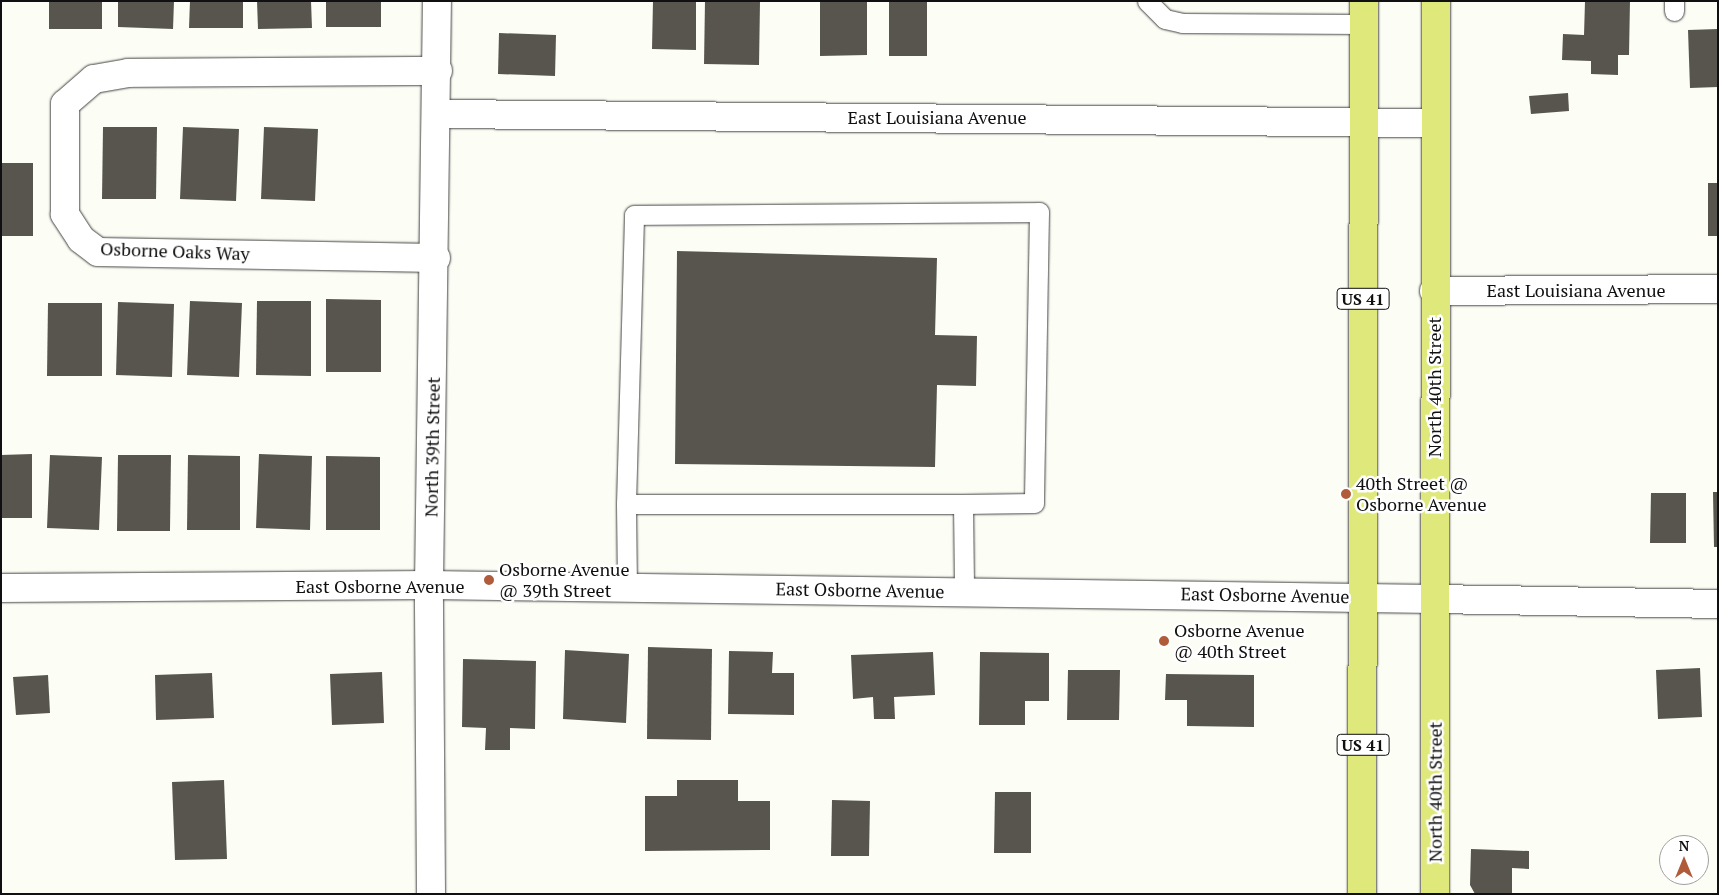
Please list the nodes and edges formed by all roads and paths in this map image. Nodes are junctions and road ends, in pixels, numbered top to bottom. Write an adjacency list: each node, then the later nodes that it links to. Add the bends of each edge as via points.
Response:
1 (437, 1): 5 (street, North 39th Street)
2 (1436, 1): 8 (main road, North 40th Street)
3 (1151, 7): 4 (lane, via 1182,23)
4 (1364, 12): 7 (main road, US 41)
5 (438, 71): 6 (street, North 39th Street); 9 (street, Osborne Oaks Way, via 128,73 94,79 65,104 65,214 81,239 98,252)
6 (439, 114): 7 (street, East Louisiana Avenue); 9 (street, North 39th Street)
7 (1364, 118): 8 (street, East Louisiana Avenue); 18 (main road, US 41)
8 (1435, 123): 11 (main road, North 40th Street)
9 (436, 258): 14 (street, North 39th Street)
10 (1718, 289): 11 (street, East Louisiana Avenue)
11 (1434, 291): 19 (main road, North 40th Street)
12 (626, 504): 13 (lane); 13 (lane, via 634,215 1039,212 1034,503); 15 (lane)
13 (963, 504): 17 (lane)
14 (429, 585): 15 (street, East Osborne Avenue); 16 (street, East Osborne Avenue); 21 (street, North 39th Street)
15 (627, 587): 17 (street, East Osborne Avenue)
16 (1, 588)
17 (964, 590): 18 (street, East Osborne Avenue)
18 (1363, 597): 19 (street, East Osborne Avenue); 22 (main road, US 41)
19 (1434, 599): 20 (street, East Osborne Avenue); 23 (main road, North 40th Street)
20 (1718, 604)
21 (430, 894)
22 (1362, 894)
23 (1435, 894)

